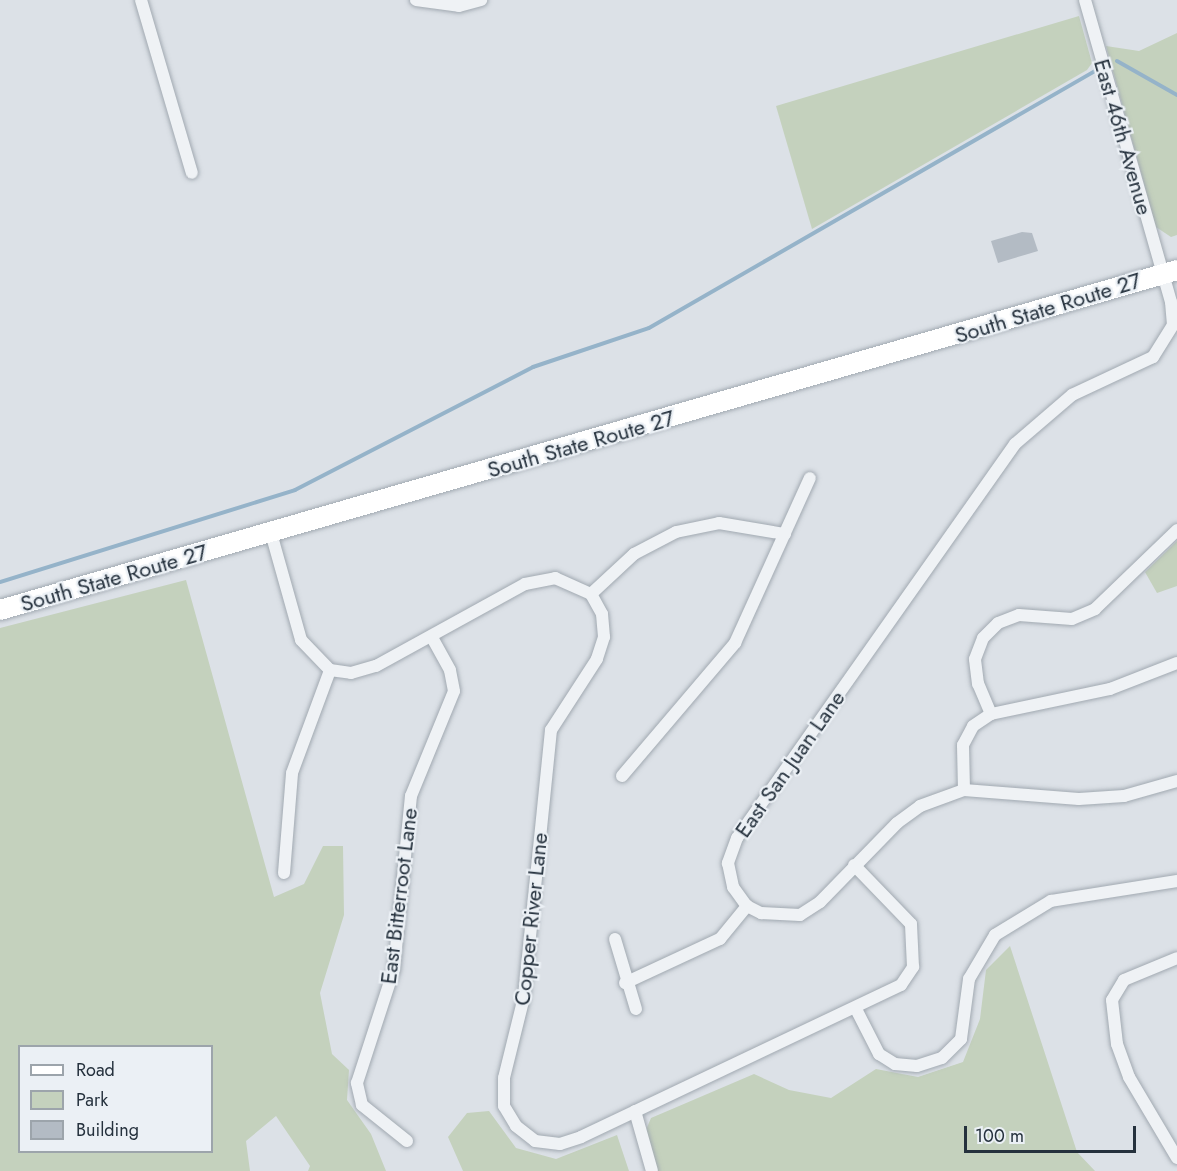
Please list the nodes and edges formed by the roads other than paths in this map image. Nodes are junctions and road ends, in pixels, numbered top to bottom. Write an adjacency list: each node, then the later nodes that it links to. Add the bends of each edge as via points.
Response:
1 (141, 0): 5 (street)
2 (481, 0): 4 (street, via 459,6)
3 (1085, 0): 6 (street, East 46th Avenue)
4 (417, 1)
5 (192, 173)
6 (1169, 272): 9 (main road, South State Route 27); 23 (street, East San Juan Lane, via 1173,325 1164,345 1153,357 1072,395 1015,444 737,838 728,863 733,887)
7 (810, 478): 10 (street)
8 (1177, 530): 16 (street, via 1095,609 1072,619 1019,615 998,623 983,638 975,659 978,684)
9 (271, 533): 12 (main road, South State Route 27); 15 (street, via 301,640)
10 (785, 534): 11 (street, via 719,523 676,532 634,554); 17 (street, via 735,643)
11 (591, 594): 13 (street, via 555,578 525,584); 29 (street, Copper River Lane, via 602,614 604,637 597,659 550,730 524,998 504,1078 504,1106 516,1126 535,1141 561,1144)
12 (0, 610)
13 (432, 637): 15 (street, via 376,666 351,674); 30 (street, East Bitterroot Lane, via 450,670 454,691 411,796 394,969 357,1083 362,1105)
14 (1177, 663): 16 (street, via 1110,689)
15 (330, 670): 21 (street, via 292,774)
16 (990, 714): 19 (street, via 973,726 963,745)
17 (621, 776)
18 (1177, 781): 19 (street, via 1124,796 1079,799)
19 (964, 790): 20 (street, via 920,806)
20 (854, 865): 23 (street, via 800,915 779,918); 28 (street, Copper River Lane, via 900,910 915,943 913,967 901,985)
21 (284, 873)
22 (1177, 881): 28 (street, via 1051,901 995,935 969,979 961,1039 942,1058 917,1066 895,1064 879,1054)
23 (747, 906): 26 (street, via 720,939)
24 (615, 939): 26 (street)
25 (1177, 958): 31 (street, via 1125,980 1112,1000 1117,1044 1129,1077)
26 (625, 983): 27 (street)
27 (636, 1010)
28 (856, 1010): 29 (street, Copper River Lane)
29 (634, 1111): 32 (street)
30 (407, 1141)
31 (1177, 1158)
32 (652, 1171)

